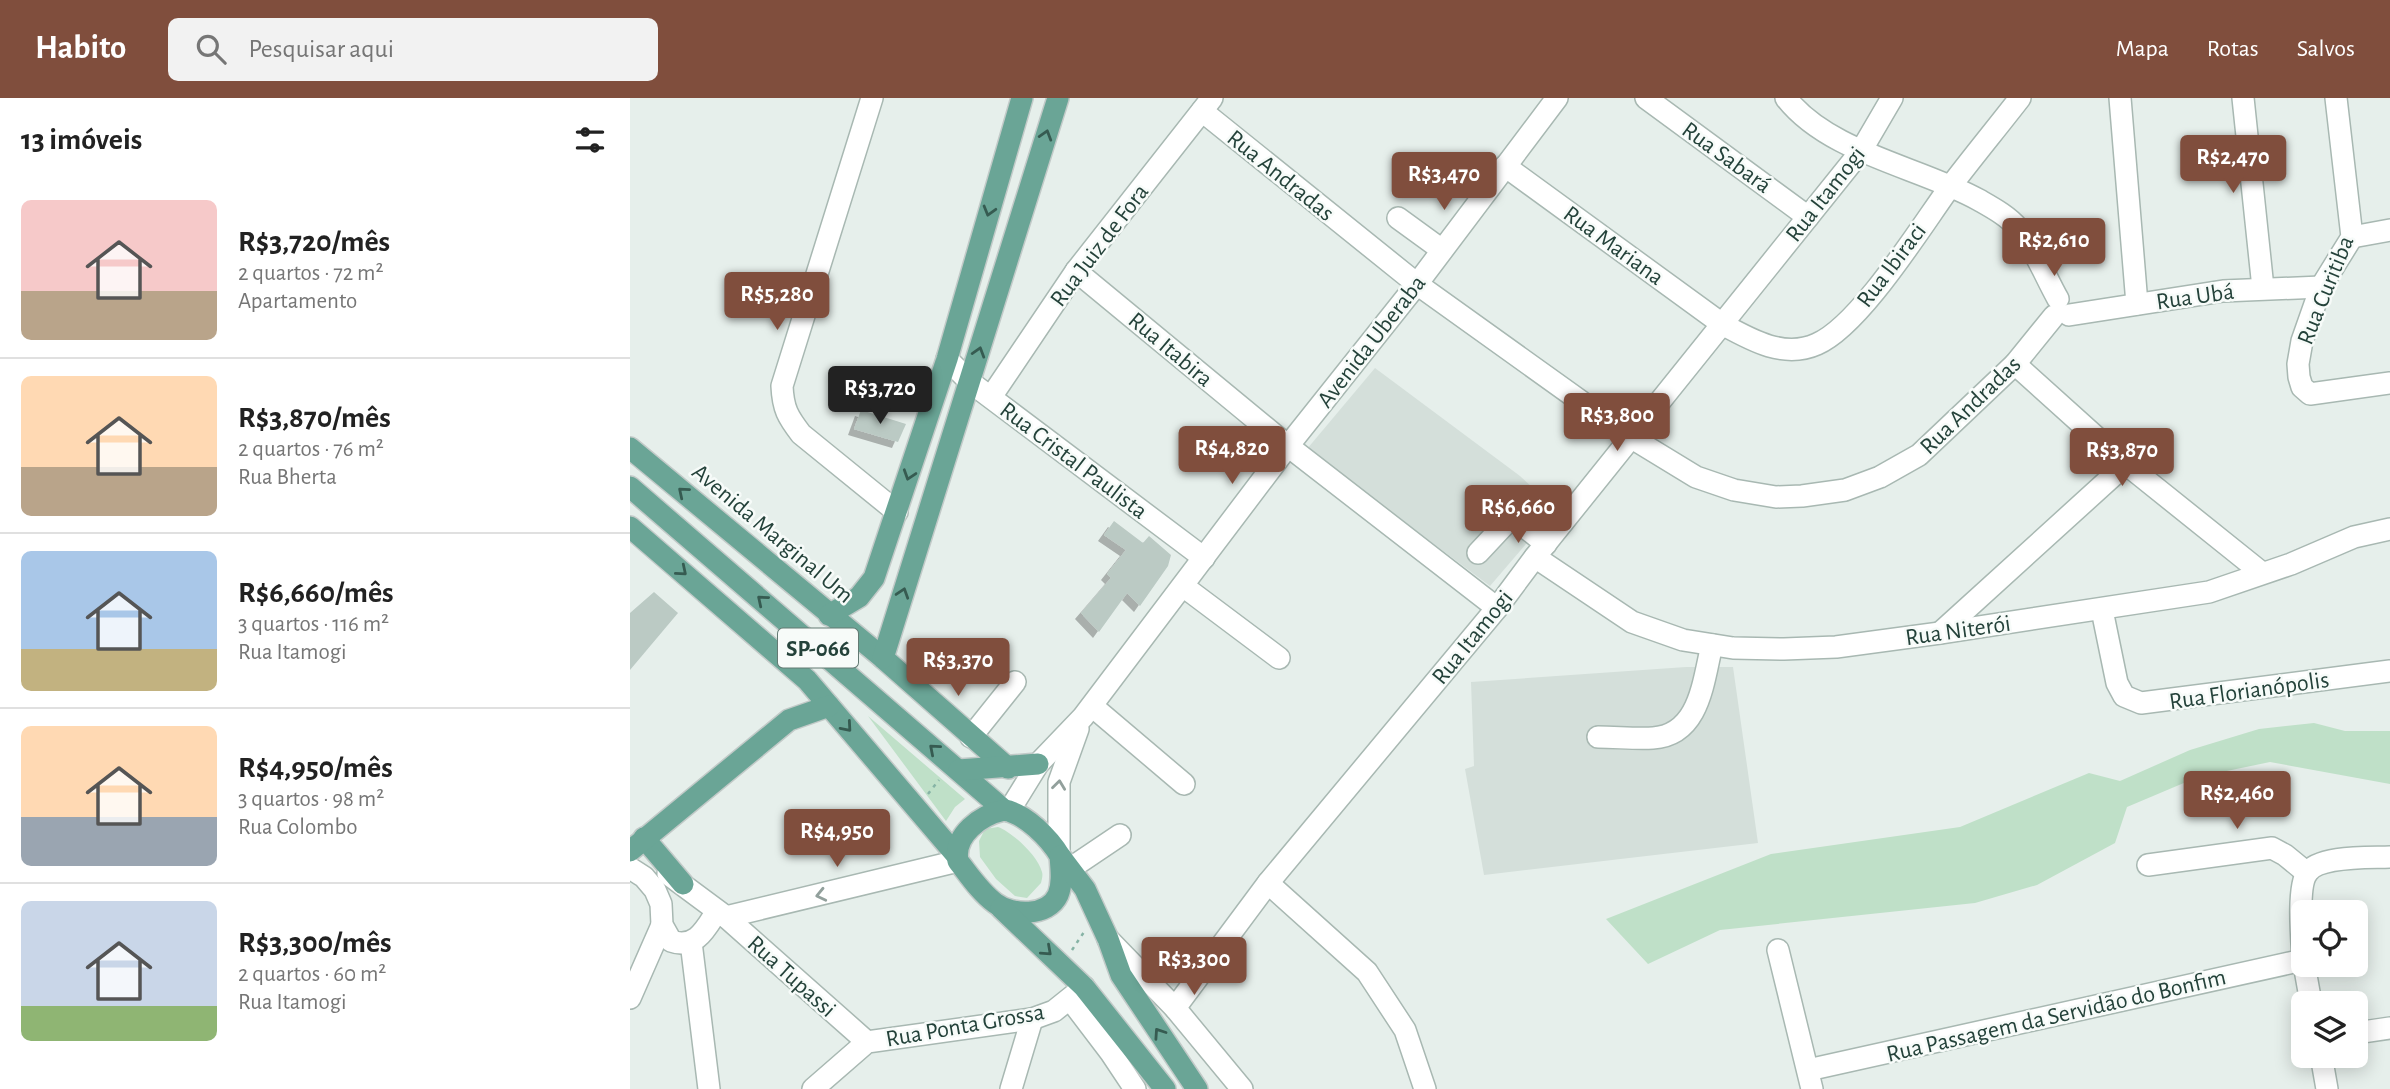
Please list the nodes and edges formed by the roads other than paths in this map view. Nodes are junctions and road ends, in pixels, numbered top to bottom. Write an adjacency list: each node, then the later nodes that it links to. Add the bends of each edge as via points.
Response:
1 (872, 98): 38 (street, via 782,386 783,404 801,434)
2 (1022, 98): 28 (main road, one-way to 28)
3 (1058, 98): 30 (main road, one-way to 3)
4 (1557, 98): 14 (street, Avenida Uberaba)
5 (1646, 98): 16 (street, Rua Sabará)
6 (1786, 98): 13 (street, via 1826,132)
7 (1892, 98): 13 (street, Rua Itamogi)
8 (2020, 98): 15 (street, Rua Ibiraci)
9 (2120, 98): 25 (street)
10 (2243, 98): 24 (street)
11 (2336, 98): 19 (street, Rua Curitiba)
12 (1207, 104): 21 (street, Rua Juiz de Fora); 22 (street, Rua Andradas)
13 (1861, 151): 15 (street); 16 (street, Rua Itamogi)
14 (1505, 166): 20 (street, Avenida Uberaba); 27 (street, Rua Mariana)
15 (1952, 185): 26 (street, via 2017,227); 27 (street, Rua Ibiraci, via 1870,296 1839,330 1816,345 1787,350 1759,344)
16 (1808, 217): 27 (street, Rua Itamogi)
17 (1398, 218): 20 (street)
18 (2390, 230): 19 (street)
19 (2352, 237): 23 (street, Rua Curitiba)
20 (1442, 250): 22 (street, Avenida Uberaba)
21 (1076, 271): 32 (street, Rua Juiz de Fora); 34 (street, Rua Itabira)
22 (1417, 284): 33 (street, Rua Andradas); 34 (street, Avenida Uberaba)
23 (2321, 287): 24 (street, Rua Ubá); 31 (street, Rua Curitiba, via 2302,341 2298,364 2302,387 2310,394)
24 (2263, 288): 25 (street, Rua Ubá)
25 (2137, 303): 26 (street, Rua Ubá)
26 (2060, 310): 29 (street, Rua Andradas)
27 (1722, 324): 33 (street, Rua Itamogi)
28 (947, 359): 30 (street, Rua Cristal Paulista); 38 (main road, one-way to 38)
29 (2015, 363): 33 (street, Rua Andradas, via 1919,455 1880,477 1845,489 1776,497 1734,489 1696,477); 36 (street)
30 (970, 382): 32 (street, Rua Cristal Paulista); 51 (main road, one-way to 30)
31 (2390, 383)
32 (991, 397): 43 (street, Rua Cristal Paulista)
33 (1632, 438): 41 (street, Rua Itamogi)
34 (1288, 446): 43 (street, Avenida Uberaba); 46 (street, Rua Itabira)
35 (630, 448): 48 (main road, Avenida Marginal Um, one-way to 35)
36 (2126, 464): 44 (street); 49 (street)
37 (630, 487): 62 (main road, SP-066, one-way to 37)
38 (897, 512): 48 (main road, via 874,578 859,597)
39 (630, 527): 54 (main road, SP-066, one-way to 54)
40 (2390, 529): 44 (street, Rua Niterói, via 2354,537)
41 (1541, 550): 42 (street, Rua Niterói, via 1516,520 1507,522); 46 (street, Rua Itamogi); 50 (street, Rua Niterói, via 1632,622)
42 (1478, 553)
43 (1204, 558): 45 (street, Avenida Uberaba)
44 (2262, 573): 47 (street, Rua Niterói, via 2209,592)
45 (1183, 586): 52 (street); 57 (street, Avenida Uberaba)
46 (1497, 608): 75 (street, Rua Itamogi)
47 (2102, 610): 49 (street, Rua Niterói); 53 (street, Rua Florianópolis, via 2117,683 2130,700 2152,703)
48 (829, 615): 51 (main road, Avenida Marginal Um)
49 (1940, 634): 50 (street, Rua Niterói, via 1836,647)
50 (1712, 645): 60 (street, via 1693,715 1682,727 1654,738)
51 (883, 658): 59 (main road, Avenida Marginal Um)
52 (1279, 659)
53 (2390, 671)
54 (807, 680): 56 (main road, SP-066); 58 (main road)
55 (1016, 682): 59 (street)
56 (829, 706): 58 (main road); 69 (main road, SP-066, one-way to 69)
57 (1088, 711): 61 (street, Avenida Uberaba); 64 (street); 70 (street, Avenida Uberaba, one-way to 57, via 1059,782)
58 (789, 720): 67 (main road)
59 (971, 737): 63 (main road, Avenida Marginal Um)
60 (1598, 737)
61 (1038, 764): 63 (main road); 65 (street, Avenida Uberaba)
62 (955, 767): 63 (main road); 65 (main road, SP-066)
63 (1009, 768)
64 (1184, 785)
65 (1006, 811): 69 (main road, via 986,815 972,825); 70 (main road, SP-066, via 1023,818)
66 (1120, 835): 70 (street)
67 (636, 845): 74 (main road)
68 (2390, 857): 73 (street, via 2322,862)
69 (958, 858): 78 (main road, SP-066); 79 (street, one-way to 79)
70 (1063, 859): 78 (main road, via 1060,892 1053,903 1023,912); 81 (main road, SP-066, via 1085,889)
71 (2148, 865): 73 (street, via 2272,848)
72 (630, 868): 76 (street)
73 (2305, 876): 77 (street)
74 (679, 881): 76 (street, via 664,885); 79 (street, Rua Tupassi)
75 (1268, 883): 87 (street, Rua Itamogi); 101 (street, via 1367,972 1405,1030)
76 (658, 895): 80 (street)
77 (2303, 900)
78 (997, 905): 85 (main road, SP-066, one-way to 85, via 1063,965)
79 (722, 914): 82 (street); 91 (street, Rua Tupassi)
80 (662, 925): 82 (street, via 671,941); 86 (street)
81 (1108, 939): 87 (street); 99 (main road, SP-066, one-way to 81, via 1121,975)
82 (691, 942): 94 (street)
83 (1778, 950): 93 (street)
84 (2291, 964): 93 (street, Rua Passagem da Servidão do Bonfim)
85 (1077, 993): 88 (street, Rua Ponta Grossa, via 1054,1011); 97 (street); 98 (main road, SP-066)
86 (630, 998)
87 (1175, 1008): 100 (street)
88 (1031, 1019): 91 (street, Rua Ponta Grossa); 96 (street)
89 (2390, 1028): 90 (street)
90 (2368, 1031)
91 (867, 1042): 95 (street, Rua Ponta Grossa)
92 (2323, 1068): 102 (street)
93 (1810, 1080)
94 (709, 1089)
95 (813, 1089)
96 (1011, 1089)
97 (1135, 1089)
98 (1165, 1089)
99 (1198, 1089)
100 (1242, 1089)
101 (1425, 1089)
102 (2327, 1089)

